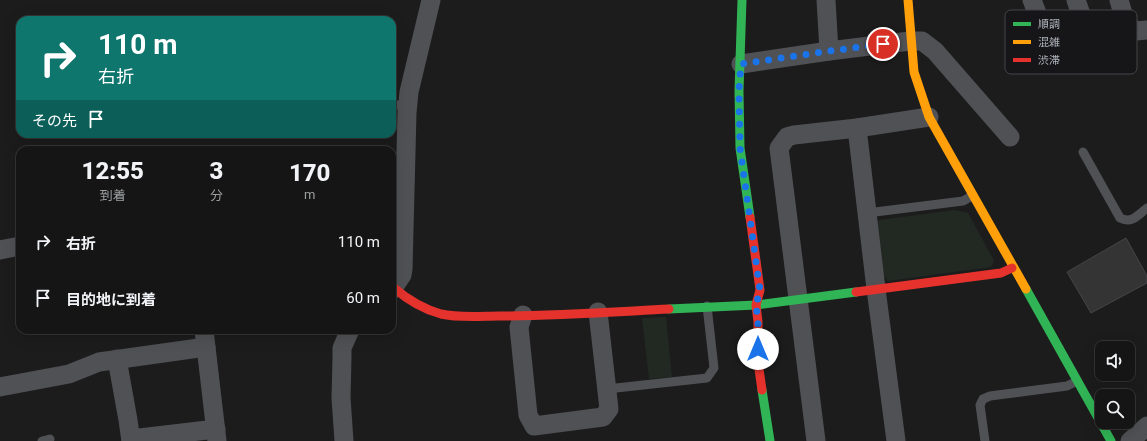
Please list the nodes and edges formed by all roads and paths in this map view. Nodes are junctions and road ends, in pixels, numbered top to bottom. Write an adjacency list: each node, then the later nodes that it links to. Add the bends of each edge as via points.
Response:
1 (431, 0): 16 (street, via 409,92)
2 (742, 0): 15 (street)
3 (826, 0): 14 (street)
4 (908, 0): 13 (street)
5 (1032, 0): 8 (street)
6 (1076, 0): 9 (street)
7 (1119, 0): 10 (street)
8 (1036, 10)
9 (1080, 10)
10 (1122, 10)
11 (1147, 30): 12 (street)
12 (1137, 31)
13 (910, 41): 14 (street); 17 (street, via 914,72); 19 (street, via 922,41 935,52)
14 (829, 51): 15 (street)
15 (741, 64): 31 (street, via 740,148 760,290)
16 (400, 105): 27 (street, via 404,269)
17 (928, 117): 18 (street); 21 (street)
18 (857, 128): 23 (street); 30 (street, via 794,135 787,137 779,148)
19 (1010, 137)
20 (1083, 152): 22 (lane, via 1120,218 1132,220)
21 (972, 196): 23 (lane, via 963,201); 26 (street)
22 (1147, 208)
23 (868, 213): 28 (street)
24 (16, 247): 25 (street)
25 (0, 250)
26 (1012, 268): 28 (street, via 1001,273); 38 (street)
27 (396, 284)
28 (876, 289): 30 (street); 47 (street)
29 (396, 291): 34 (street, via 417,305 442,314)
30 (798, 299): 31 (street); 46 (street)
31 (756, 305): 32 (street); 45 (street, via 758,362)
32 (707, 306): 33 (street); 40 (lane, via 714,368 707,378)
33 (598, 312): 34 (street); 40 (street)
34 (523, 315): 40 (street, via 519,327 528,415 534,426 603,417 609,409)
35 (348, 334): 44 (street, via 342,348 341,398)
36 (205, 339): 37 (street); 42 (street)
37 (117, 359): 39 (street, via 99,362 63,376); 43 (street)
38 (1077, 381): 48 (lane, via 1067,386 983,399 980,405); 49 (street)
39 (0, 387)
40 (607, 388)
41 (1147, 426): 50 (street)
42 (217, 435): 43 (street)
43 (131, 440)
44 (344, 441)
45 (770, 441)
46 (816, 441)
47 (896, 441)
48 (985, 441)
49 (1111, 441)
50 (1130, 441)

